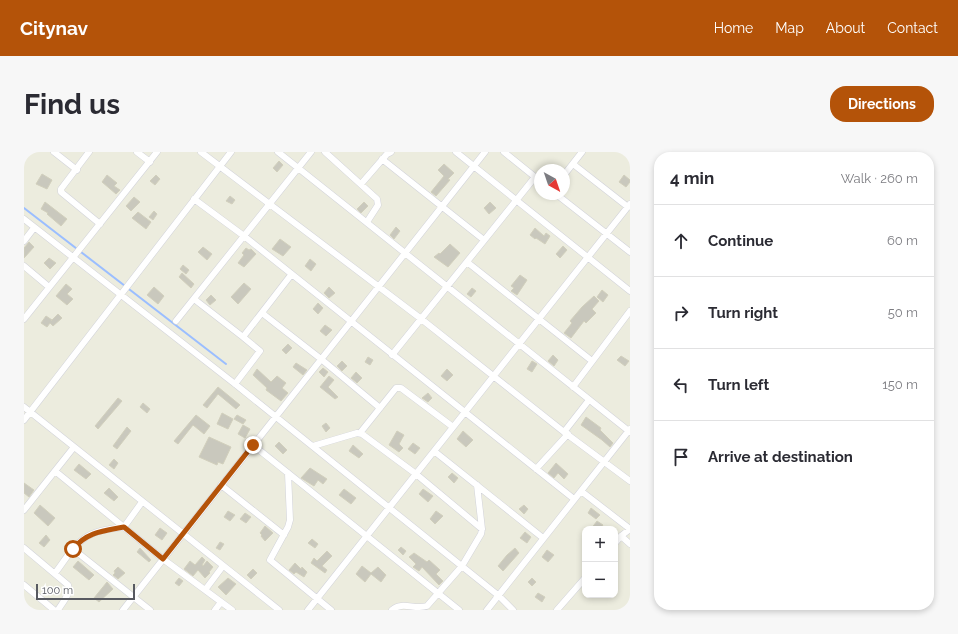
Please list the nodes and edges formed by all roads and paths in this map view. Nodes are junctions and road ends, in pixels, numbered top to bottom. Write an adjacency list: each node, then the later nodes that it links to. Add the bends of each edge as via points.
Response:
1 (54, 152): 22 (street)
2 (89, 152): 22 (street)
3 (137, 152): 16 (street)
4 (157, 152): 16 (street)
5 (201, 152): 18 (street)
6 (231, 152): 18 (street)
7 (278, 152): 20 (street)
8 (311, 152): 20 (street)
9 (325, 152): 25 (street)
10 (390, 152): 15 (street)
11 (456, 152): 19 (street)
12 (485, 152): 19 (street)
13 (504, 152): 23 (street)
14 (582, 152): 17 (street)
15 (382, 159): 25 (street); 31 (street)
16 (150, 162): 34 (street)
17 (573, 164): 21 (street); 30 (street)
18 (220, 166): 26 (street); 29 (street)
19 (474, 166): 27 (street); 31 (street)
20 (298, 168): 29 (street); 33 (street)
21 (570, 168)
22 (76, 170): 34 (street, via 61,192)
23 (534, 176)
24 (534, 183): 27 (street)
25 (361, 184): 33 (street, via 379,202)
26 (194, 199): 37 (street); 51 (street)
27 (517, 200): 38 (street); 42 (street)
28 (564, 200): 36 (street)
29 (269, 204): 37 (street); 49 (street)
30 (629, 206): 36 (street)
31 (442, 207): 38 (street); 41 (street)
32 (24, 219): 35 (street)
33 (367, 222): 41 (street)
34 (100, 224): 43 (street)
35 (34, 228): 39 (street); 43 (street)
36 (607, 234): 40 (street); 42 (street)
37 (244, 236): 46 (street); 52 (street)
38 (484, 240): 44 (street)
39 (24, 241)
40 (630, 252)
41 (405, 253): 47 (street); 49 (street)
42 (588, 257): 50 (street); 57 (street)
43 (72, 258): 48 (street); 51 (street)
44 (467, 262): 47 (street); 57 (street)
45 (24, 266): 48 (street)
46 (291, 275): 54 (street); 59 (street)
47 (447, 286): 56 (street); 61 (street)
48 (49, 287): 55 (street)
49 (378, 287): 56 (street); 59 (street)
50 (630, 291)
51 (121, 294): 66 (street); 71 (street)
52 (194, 298): 58 (street); 60 (street)
53 (630, 311): 64 (street)
54 (262, 313): 60 (street); 63 (street)
55 (24, 318)
56 (420, 318): 62 (street); 65 (street)
57 (538, 319): 61 (street); 64 (street)
58 (176, 321)
59 (350, 322): 62 (street); 63 (street)
60 (243, 337): 66 (street, via 260,351)
61 (519, 345): 65 (street); 67 (street)
62 (392, 355): 72 (street)
63 (321, 359): 70 (street); 73 (street)
64 (592, 361): 67 (street)
65 (494, 376): 72 (street); 78 (street)
66 (235, 384): 73 (street)
67 (573, 387): 68 (street)
68 (589, 400): 76 (street); 78 (street)
69 (24, 407): 71 (street)
70 (380, 408): 75 (street, via 398,387); 77 (street)
71 (30, 412): 74 (street); 81 (street)
72 (465, 412): 75 (street); 84 (street)
73 (276, 416): 79 (street); 80 (street)
74 (24, 420)
75 (453, 427): 82 (street)
76 (630, 430): 83 (street)
77 (360, 433): 80 (street); 87 (street)
78 (566, 433): 83 (street); 84 (street)
79 (253, 445): 86 (street); 89 (street)
80 (313, 446): 94 (street)
81 (74, 447): 85 (street); 93 (street)
82 (434, 451): 87 (street); 90 (street)
83 (604, 461): 88 (street); 91 (street)
84 (536, 468): 92 (street)
85 (55, 471): 95 (street); 96 (street)
86 (288, 473): 99 (street, via 290,520); 100 (street)
87 (416, 474): 94 (street); 97 (street)
88 (630, 481)
89 (221, 485): 98 (street); 99 (street)
90 (477, 485): 97 (street); 102 (street)
91 (581, 491): 92 (street); 101 (street, via 630,529)
92 (574, 499): 102 (street)
93 (142, 502): 96 (street); 98 (street)
94 (390, 507): 100 (street); 109 (street)
95 (24, 510)
96 (124, 527): 106 (street, via 92,534); 107 (street)
97 (482, 529): 109 (street)
98 (183, 534): 107 (street); 108 (street)
99 (284, 535): 117 (street, via 270,560)
100 (367, 536): 114 (street); 117 (street)
101 (621, 536): 103 (street); 104 (street)
102 (543, 538): 115 (street)
103 (618, 540)
104 (630, 544)
105 (24, 548): 110 (street)
106 (73, 549): 110 (street); 116 (street)
107 (163, 559): 113 (street); 116 (street)
108 (223, 566): 113 (street); 126 (street)
109 (462, 566): 114 (street); 115 (street)
110 (55, 573): 121 (street, via 69,589)
111 (582, 582): 119 (street)
112 (24, 585): 120 (street)
113 (205, 590): 118 (street)
114 (438, 593): 129 (street, via 427,606 400,605); 130 (street)
115 (498, 596): 131 (street); 132 (street)
116 (134, 597): 122 (street); 123 (street)
117 (317, 599): 127 (street); 128 (street)
118 (221, 602): 124 (street); 125 (street)
119 (559, 609)
120 (54, 610)
121 (58, 610)
122 (123, 610)
123 (150, 610)
124 (215, 610)
125 (232, 610)
126 (279, 610)
127 (308, 610)
128 (331, 610)
129 (392, 610)
130 (459, 610)
131 (487, 610)
132 (514, 610)

